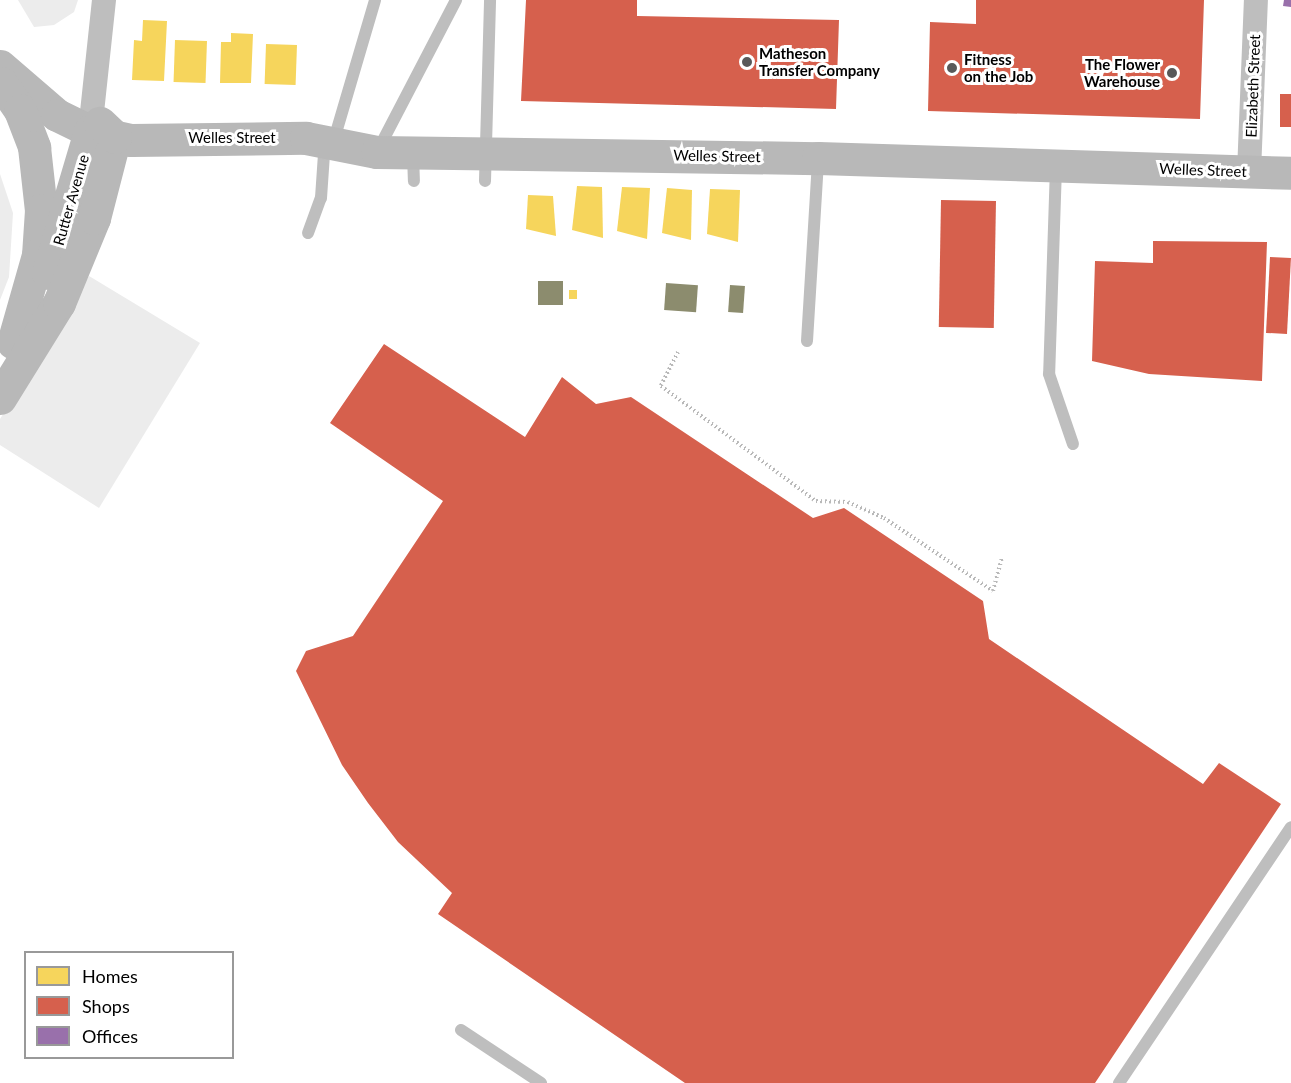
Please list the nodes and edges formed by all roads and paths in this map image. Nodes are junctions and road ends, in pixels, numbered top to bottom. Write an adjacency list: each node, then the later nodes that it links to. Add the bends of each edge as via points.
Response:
1 (104, 0): 9 (street, Rutter Avenue)
2 (375, 0): 10 (lane)
3 (456, 0): 11 (lane)
4 (490, 0): 14 (lane)
5 (1256, 0): 15 (street, Elizabeth Street)
6 (0, 40): 9 (main road, via 40,82)
7 (0, 66): 9 (main road, via 57,115)
8 (0, 82): 20 (main road, via 20,110 40,188 38,255)
9 (110, 130): 10 (main road, Welles Street); 20 (main road, Rutter Avenue); 21 (main road, Rutter Avenue, via 94,219 59,303)
10 (320, 141): 11 (main road, Welles Street); 17 (lane, via 324,154 321,198)
11 (377, 152): 14 (main road, Welles Street, via 413,167)
12 (818, 158): 13 (main road, Welles Street); 14 (main road, Welles Street); 18 (lane)
13 (1056, 165): 15 (main road, Welles Street); 22 (lane, via 1049,374)
14 (484, 167)
15 (1249, 172): 16 (main road, Welles Street)
16 (1291, 173)
17 (308, 233)
18 (807, 341)
19 (678, 352): 23 (path, via 661,386 816,501 848,502 884,518 993,591)
20 (7, 355)
21 (0, 398)
22 (1073, 444)
23 (1002, 558)
24 (1291, 827): 27 (lane)
25 (461, 1030): 26 (lane)
26 (541, 1083)
27 (1119, 1083)

